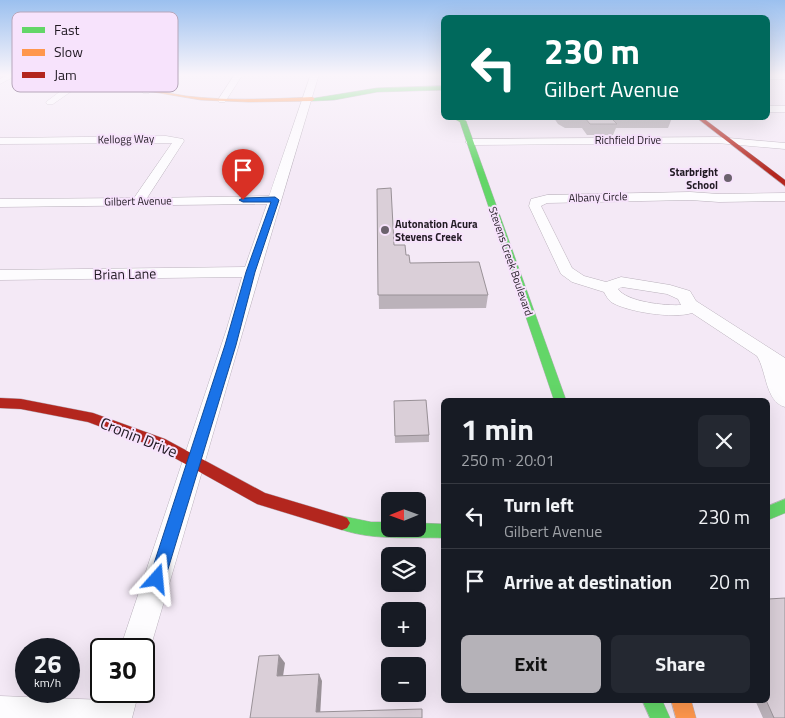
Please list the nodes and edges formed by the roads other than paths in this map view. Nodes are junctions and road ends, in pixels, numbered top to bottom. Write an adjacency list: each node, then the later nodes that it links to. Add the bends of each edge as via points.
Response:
1 (305, 108): 12 (street)
2 (770, 109): 3 (street)
3 (785, 109)
4 (463, 120): 8 (street, Stevens Creek Boulevard)
5 (703, 120): 7 (street)
6 (0, 141): 13 (street, Kellogg Way, via 179,141)
7 (730, 141): 8 (street, Richfield Drive); 9 (street, Richfield Drive); 10 (street)
8 (470, 142): 19 (street, Stevens Creek Boulevard)
9 (785, 146)
10 (785, 184)
11 (785, 197): 17 (street, Albany Circle, via 624,196 536,202 535,206 566,271 578,279)
12 (275, 200): 13 (street, Gilbert Avenue); 15 (street)
13 (138, 201): 14 (street, Gilbert Avenue)
14 (0, 203)
15 (251, 272): 16 (street, Brian Lane); 22 (street)
16 (0, 275)
17 (610, 289): 18 (street, Albany Circle, via 621,300 655,308 680,312 690,308 690,304 763,352)
18 (782, 376): 20 (street, Albany Circle, via 779,391)
19 (559, 398)
20 (785, 399)
21 (0, 403): 22 (street, Cronin Drive, via 89,417 160,442)
22 (195, 460): 25 (street, Cronin Drive, via 262,499 332,521 371,529); 26 (street)
23 (785, 506): 24 (street)
24 (770, 512)
25 (441, 530)
26 (138, 638)
27 (653, 703): 31 (street)
28 (682, 703): 32 (street)
29 (119, 708): 30 (street, via 17,714)
30 (0, 712)
31 (660, 718)
32 (686, 718)

